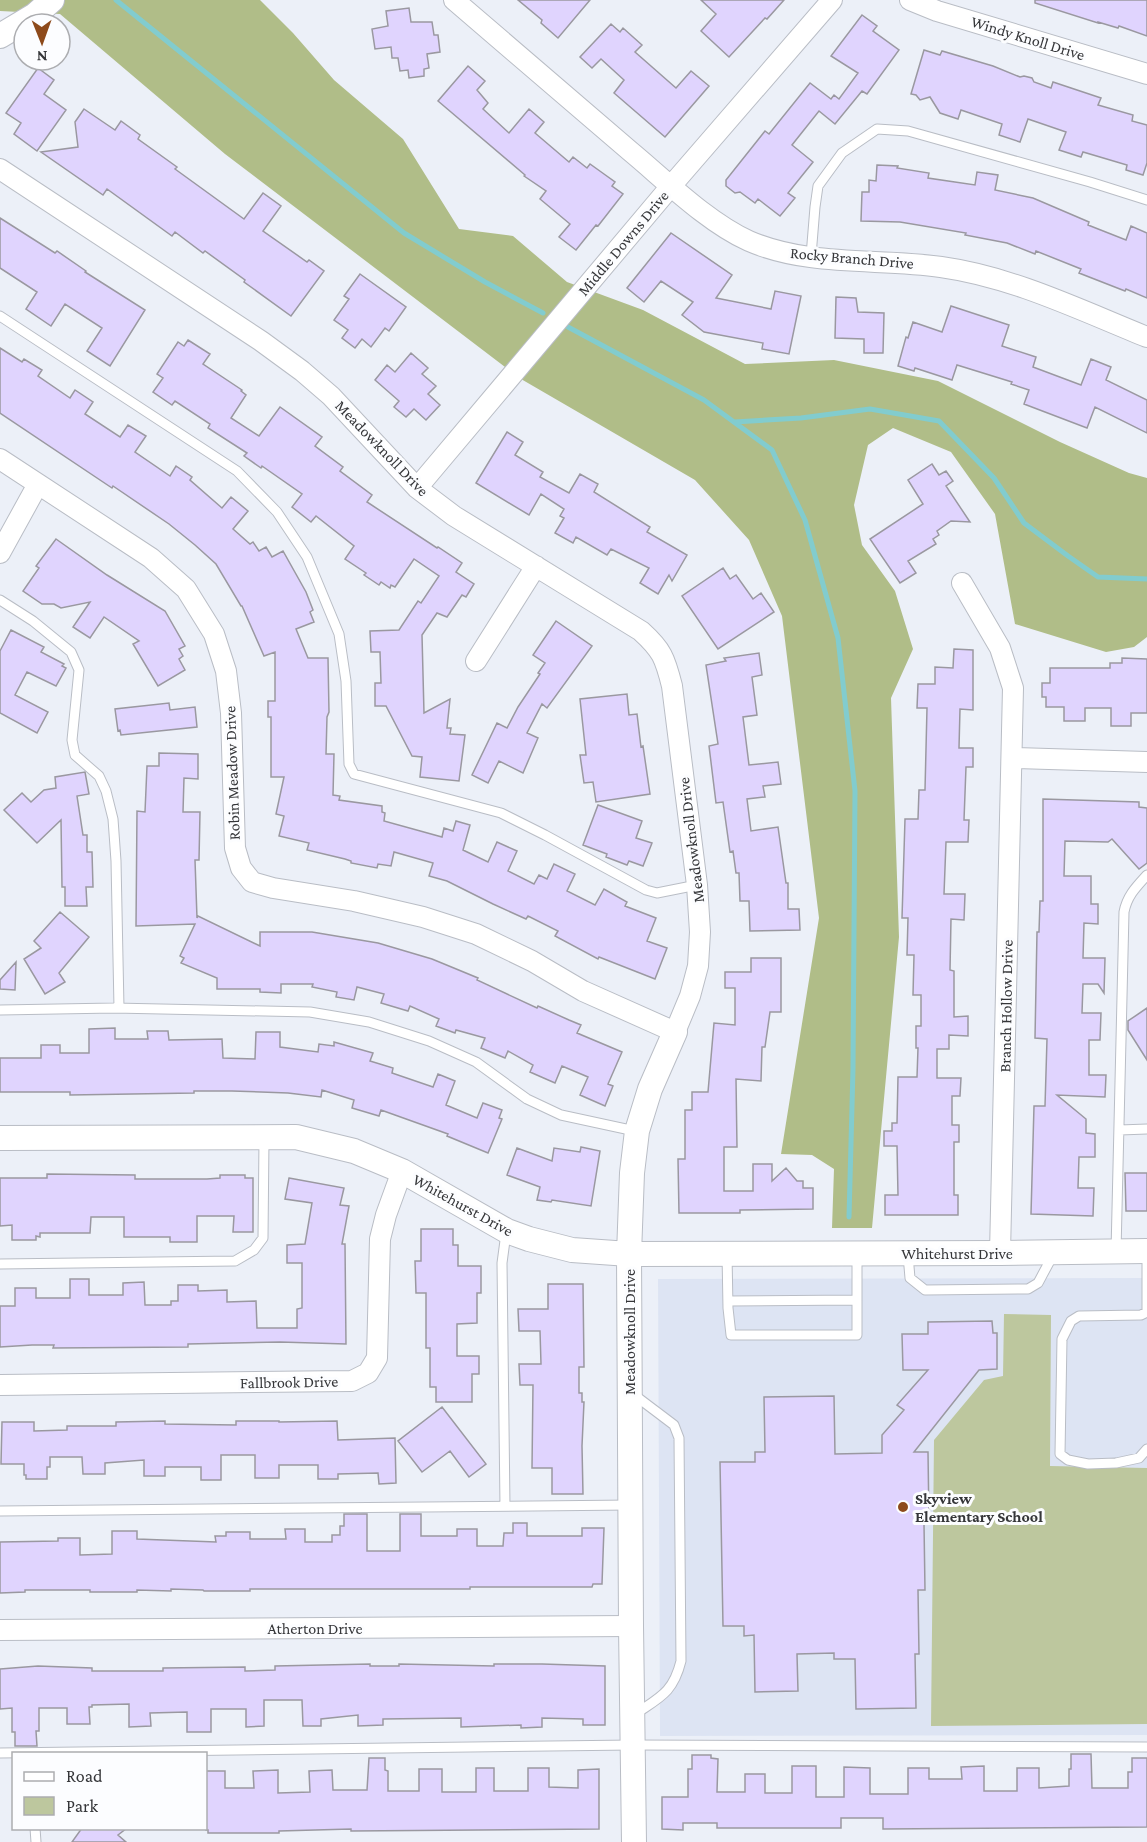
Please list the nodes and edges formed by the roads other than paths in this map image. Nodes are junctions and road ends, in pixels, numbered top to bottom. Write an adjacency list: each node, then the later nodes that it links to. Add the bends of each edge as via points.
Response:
1 (52, 0): 5 (street)
2 (454, 0): 8 (street, Rocky Branch Drive)
3 (832, 0): 8 (street, Middle Downs Drive)
4 (909, 0): 6 (street, Windy Knoll Drive)
5 (0, 36)
6 (1147, 74)
7 (0, 169): 15 (street, Meadowknoll Drive, via 302,371 331,396)
8 (671, 186): 10 (street, Rocky Branch Drive, via 715,221 748,240 779,251); 15 (street, Middle Downs Drive)
9 (1147, 200): 10 (lane, via 908,131 877,129 842,153 818,186)
10 (811, 256): 12 (street, Rocky Branch Drive, via 978,273)
11 (0, 316): 24 (lane, via 237,471 277,512 308,557 339,634 346,681 349,764 354,774 501,813 646,890 657,893)
12 (1147, 337)
13 (0, 459): 14 (street, Robin Meadow Drive)
14 (38, 484): 16 (street); 27 (street, Robin Meadow Drive, via 151,558 186,589 214,634 226,671 231,713 235,848 241,868 252,882 411,915 476,934 584,991)
15 (417, 488): 17 (street, Meadowknoll Drive, via 454,516)
16 (0, 553)
17 (536, 566): 20 (street); 24 (street, Meadowknoll Drive, via 641,632 657,646 666,662)
18 (962, 584): 21 (street, Branch Hollow Drive, via 1000,648 1013,688)
19 (0, 600): 25 (lane, via 70,652 79,670 72,740 75,755 99,776 113,819)
20 (476, 661)
21 (1012, 758): 22 (street); 37 (street, Branch Hollow Drive)
22 (1147, 762)
23 (1147, 875): 29 (lane, via 1126,900 1124,912)
24 (698, 885): 27 (street, Meadowknoll Drive, via 698,966)
25 (119, 1008): 26 (lane); 30 (lane, via 310,1012 369,1022 429,1041 476,1062 527,1099 561,1115)
26 (0, 1010)
27 (675, 1032): 30 (street, Meadowknoll Drive)
28 (1147, 1129): 29 (lane)
29 (1120, 1130): 36 (lane)
30 (637, 1131): 39 (street, Meadowknoll Drive)
31 (264, 1136): 32 (street, Whitehurst Drive); 33 (street, Whitehurst Drive, via 296,1137 354,1151); 43 (lane, via 263,1238 254,1250 235,1261)
32 (0, 1138)
33 (402, 1171): 34 (street, Whitehurst Drive); 47 (street, Fallbrook Drive, via 380,1239 377,1358 368,1372 352,1381)
34 (507, 1231): 39 (street, Whitehurst Drive, via 572,1250); 51 (lane, via 502,1263)
35 (1147, 1251): 36 (street, Whitehurst Drive); 46 (lane)
36 (1116, 1252): 38 (street, Whitehurst Drive)
37 (1000, 1253): 38 (street, Whitehurst Drive); 42 (street, Whitehurst Drive)
38 (1054, 1253): 42 (lane, via 1038,1283 1028,1289 936,1290 925,1290 910,1278)
39 (629, 1254): 40 (street, Whitehurst Drive); 48 (street, Meadowknoll Drive)
40 (727, 1254): 41 (street, Whitehurst Drive); 45 (lane)
41 (857, 1254): 42 (street, Whitehurst Drive); 44 (lane)
42 (908, 1254)
43 (0, 1264)
44 (857, 1300): 45 (lane); 45 (lane, via 857,1335 731,1335)
45 (728, 1301)
46 (1147, 1312): 49 (lane, via 1079,1316 1071,1321 1062,1339 1060,1454 1088,1464 1116,1463 1139,1458)
47 (0, 1385)
48 (630, 1391): 50 (street, Meadowknoll Drive); 55 (lane, via 674,1425 679,1438 681,1661 669,1690)
49 (1147, 1449)
50 (631, 1505): 51 (lane); 53 (street, Meadowknoll Drive)
51 (506, 1506): 52 (lane)
52 (0, 1511)
53 (631, 1626): 54 (street, Atherton Drive); 55 (street, Meadowknoll Drive)
54 (0, 1629)
55 (632, 1717): 56 (street, Meadowknoll Drive)
56 (633, 1745): 57 (lane); 58 (lane); 59 (street, Meadowknoll Drive)
57 (1147, 1747)
58 (102, 1752)
59 (634, 1842)

